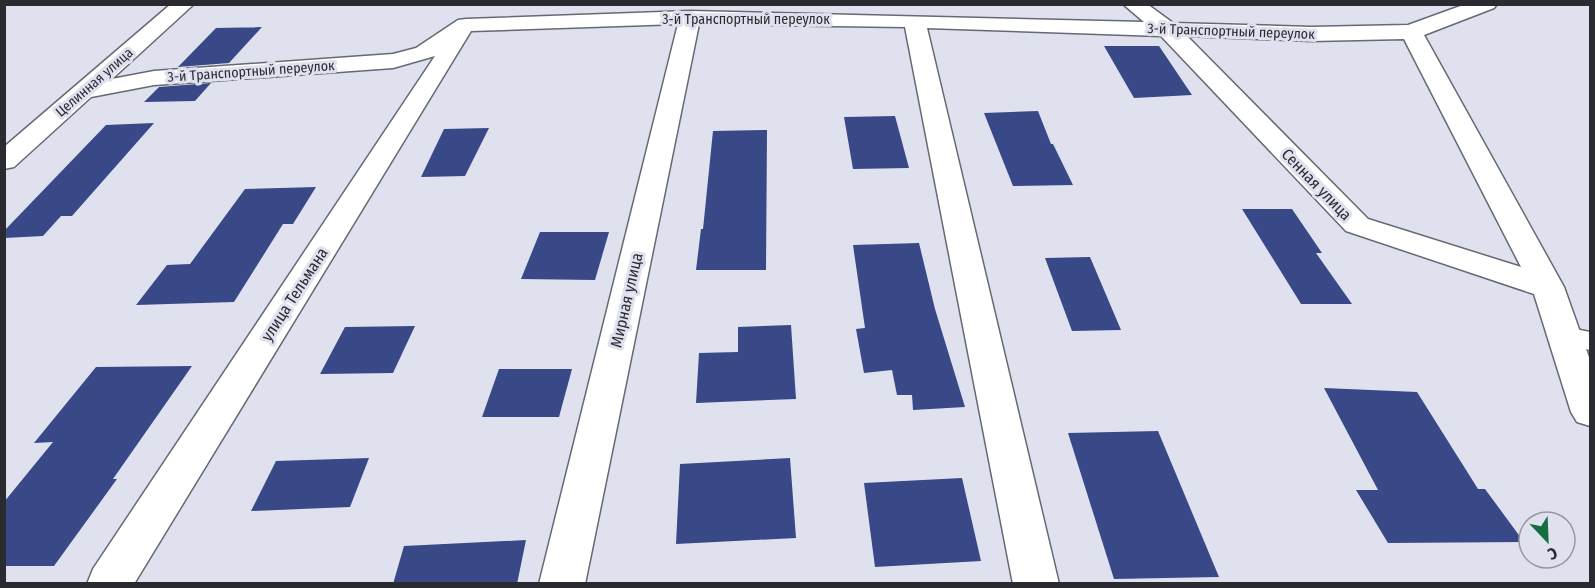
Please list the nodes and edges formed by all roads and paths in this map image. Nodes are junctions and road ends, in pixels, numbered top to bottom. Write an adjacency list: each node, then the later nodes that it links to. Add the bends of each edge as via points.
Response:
1 (184, 4): 9 (street, Целинная улица)
2 (1133, 4): 7 (street, Сенная улица)
3 (1488, 4): 8 (street, 3-й Транспортный переулок)
4 (473, 15): 5 (street, 3-й Транспортный переулок); 9 (street, 3-й Транспортный переулок, via 424,53 393,61 154,78); 14 (street, улица Тельмана)
5 (690, 17): 6 (street, 3-й Транспортный переулок); 15 (street, Мирная улица)
6 (915, 21): 7 (street, 3-й Транспортный переулок); 16 (street)
7 (1167, 29): 8 (street, 3-й Транспортный переулок, via 1311,34); 11 (street, Сенная улица, via 1357,225)
8 (1411, 32): 11 (street)
9 (82, 92): 10 (street, Целинная улица)
10 (4, 160)
11 (1548, 287): 12 (street)
12 (1578, 338): 13 (street)
13 (1590, 412)
14 (109, 584)
15 (562, 584)
16 (1036, 584)

